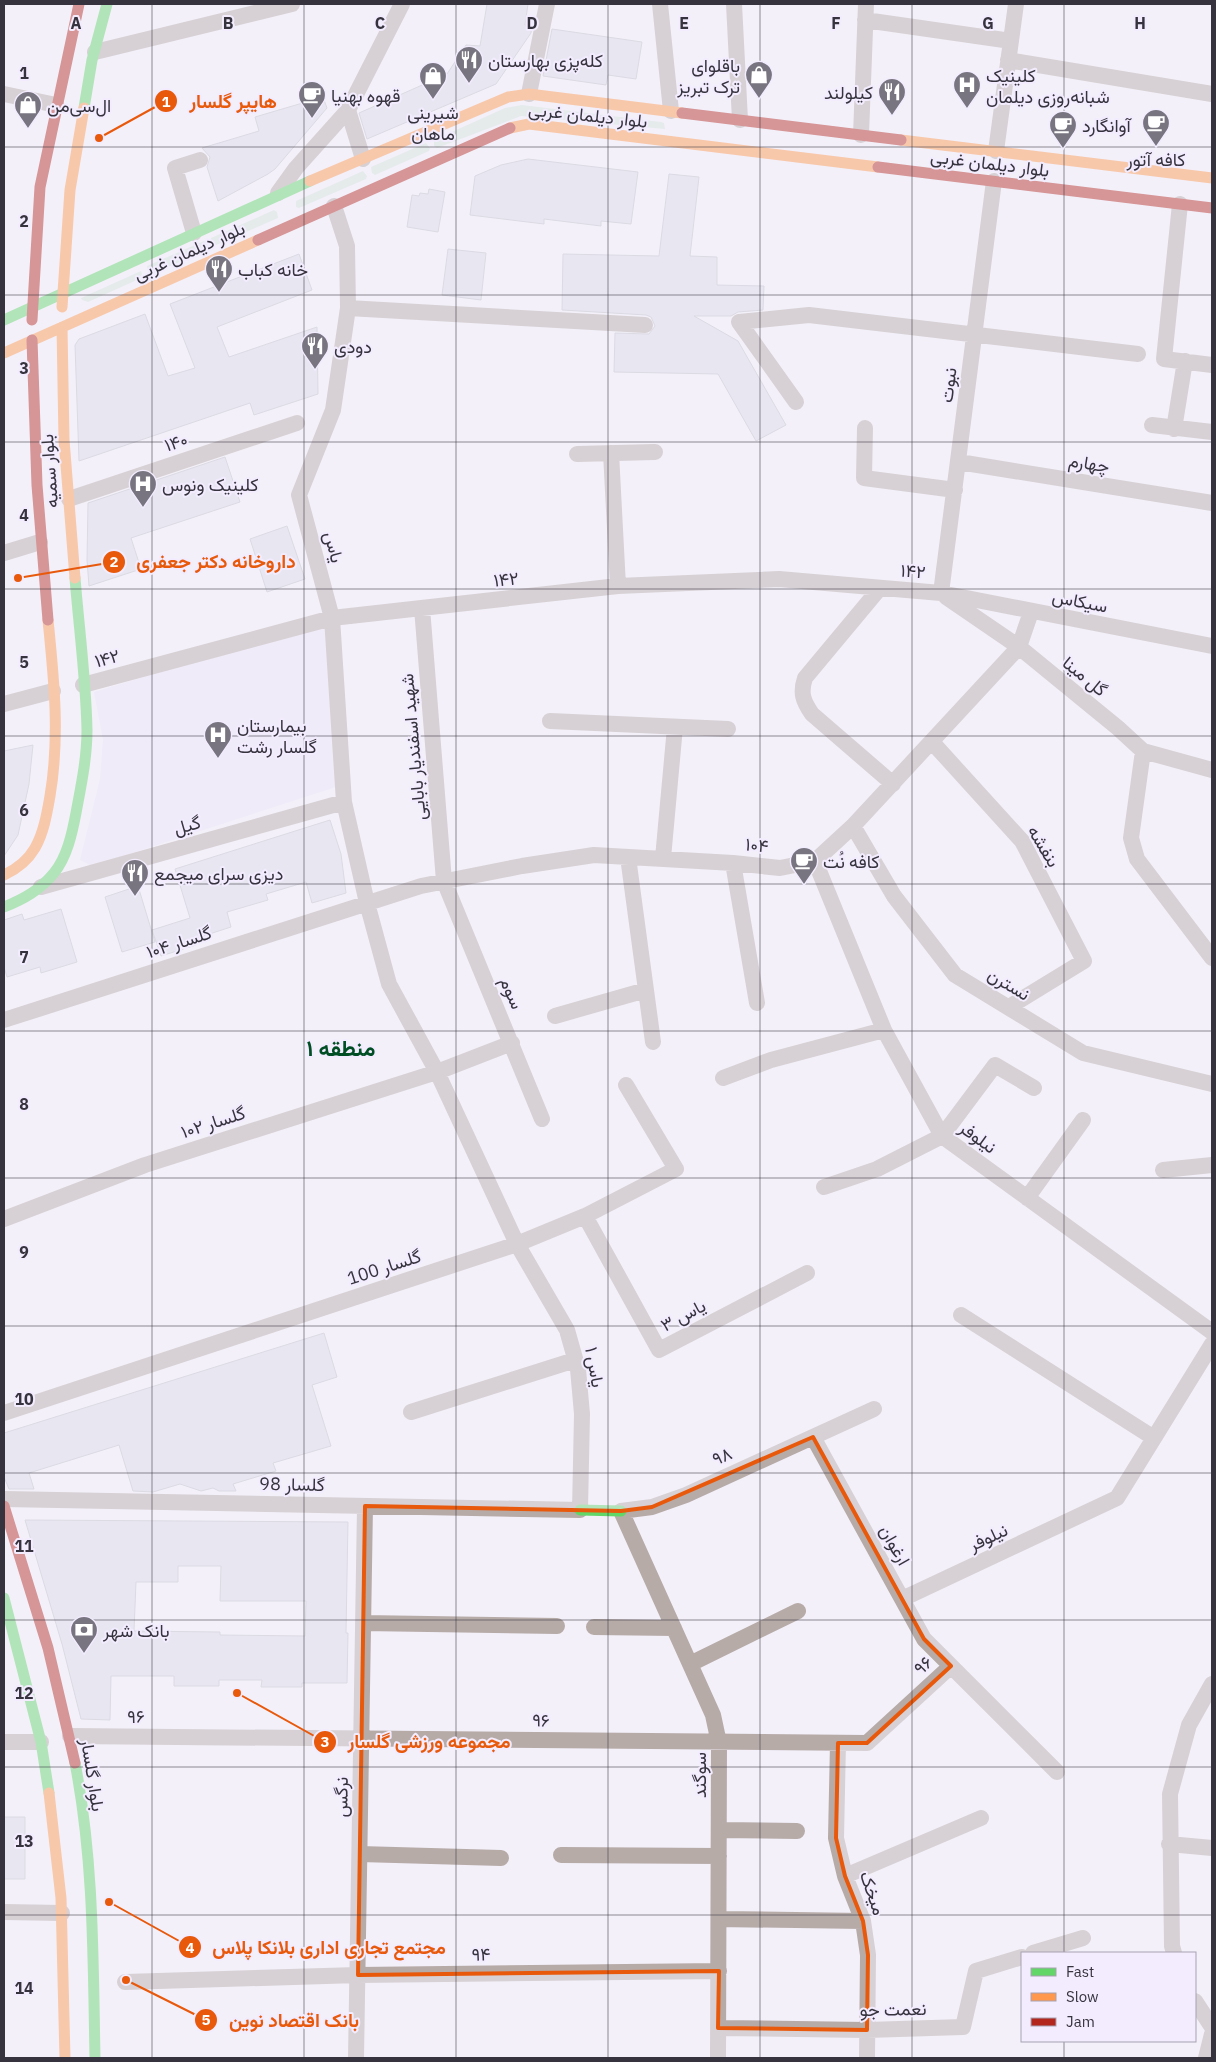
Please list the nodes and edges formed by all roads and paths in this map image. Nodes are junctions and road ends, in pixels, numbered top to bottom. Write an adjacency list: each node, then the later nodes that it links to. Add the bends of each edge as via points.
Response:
1 (79, 4): 16 (main road, بلوار سمیه)
2 (107, 4): 11 (main road, بلوار سمیه)
3 (292, 4): 11 (street)
4 (402, 4): 17 (street)
5 (547, 4): 14 (street)
6 (660, 4): 18 (street)
7 (734, 4): 19 (street)
8 (1016, 4): 10 (street)
9 (865, 12): 10 (street); 20 (street)
10 (1011, 41): 12 (street)
11 (95, 52): 32 (main road, بلوار سمیه, via 70,190)
12 (1008, 60): 15 (street); 21 (street)
13 (4, 94): 16 (street)
14 (529, 94): 18 (main road, بلوار دیلمان غربی); 22 (main road, بلوار دیلمان غربی, via 508,97)
15 (1212, 94)
16 (56, 105): 33 (main road, بلوار سمیه, via 40,187)
17 (348, 110): 22 (street); 26 (street)
18 (671, 111): 19 (main road, بلوار دیلمان غربی)
19 (740, 120): 20 (main road, بلوار دیلمان غربی)
20 (861, 135): 21 (main road, بلوار دیلمان غربی)
21 (996, 151): 24 (main road, بلوار دیلمان غربی)
22 (363, 159): 26 (main road, بلوار دیلمان غربی)
23 (200, 160): 31 (street, via 175,168)
24 (1212, 178)
25 (994, 181): 27 (main road, بلوار دیلمان غربی); 28 (main road, بلوار دیلمان غربی, via 529,124 501,132); 38 (street, نبوت)
26 (277, 194): 30 (main road); 31 (main road, بلوار دیلمان غربی)
27 (1180, 204): 29 (main road, بلوار دیلمان غربی); 42 (street, via 1164,359)
28 (334, 206): 30 (main road, بلوار دیلمان غربی); 34 (street, یاس, via 347,246)
29 (1212, 208)
30 (287, 218): 37 (main road, بلوار دیلمان غربی)
31 (194, 233): 32 (main road, بلوار دیلمان غربی)
32 (62, 294): 33 (main road, بلوار دیلمان غربی); 37 (main road, بلوار سمیه)
33 (32, 307): 35 (main road, بلوار دیلمان غربی); 39 (main road, بلوار سمیه)
34 (348, 308): 36 (street); 64 (street, یاس, via 333,410 300,495)
35 (4, 320)
36 (646, 325)
37 (62, 327): 39 (main road, بلوار دیلمان غربی); 55 (main road, بلوار سمیه, via 64,440)
38 (974, 335): 41 (street); 44 (street, via 809,315 739,322); 53 (street, نبوت)
39 (32, 340): 40 (main road, بلوار دیلمان غربی); 57 (main road, بلوار سمیه, via 34,441)
40 (4, 352)
41 (1138, 354)
42 (1184, 362): 43 (street); 48 (street)
43 (1212, 365)
44 (796, 402)
45 (297, 423): 55 (street, ۱۴۰)
46 (1152, 425): 48 (street)
47 (865, 428): 54 (street, via 864,478)
48 (1174, 429): 49 (street)
49 (1212, 432)
50 (655, 452): 51 (street)
51 (612, 453): 52 (street); 59 (street)
52 (577, 454)
53 (959, 462): 54 (street, نبوت); 56 (street, چهارم)
54 (955, 490): 61 (street, نبوت)
55 (69, 498): 57 (main road, بلوار سمیه)
56 (1212, 503)
57 (55, 540): 58 (street); 67 (main road, بلوار سمیه); 68 (main road, بلوار سمیه)
58 (4, 553)
59 (618, 586): 60 (street, ۱۴۲, via 779,579); 62 (street, ۱۴۲)
60 (880, 588): 61 (street, ۱۴۲); 76 (street, via 805,678 801,690 804,703 812,714)
61 (941, 593): 63 (street, سیکاس); 66 (street, گل مینا)
62 (422, 608): 64 (street, ۱۴۲); 84 (street, شهید اسفندیار بابایی)
63 (1031, 612): 65 (street, سیکاس); 66 (street)
64 (332, 618): 67 (street, ۱۴۲); 77 (street, یاس)
65 (1212, 646)
66 (1019, 647): 73 (street); 74 (street, گل مینا)
67 (83, 684): 68 (main road); 85 (main road, بلوار سمیه, via 87,731 72,835 58,866)
68 (54, 691): 69 (street); 83 (main road, بلوار سمیه, via 57,731 43,827 31,854 21,865)
69 (4, 704)
70 (550, 721): 71 (street)
71 (675, 727): 72 (street); 80 (street)
72 (728, 729)
73 (932, 742): 76 (street); 91 (street, بنفشه, via 1022,841 1084,961)
74 (1142, 751): 75 (street, گل مینا); 88 (street, via 1130,838 1133,848 1137,859)
75 (1212, 770)
76 (893, 784): 78 (street)
77 (344, 802): 85 (street, گیل); 86 (street, یاس)
78 (853, 826): 81 (street); 91 (street, نسترن, via 894,896 955,975)
79 (628, 857): 80 (street, ۱۰۴); 84 (street, ۱۰۴, via 594,856); 89 (street)
80 (663, 858): 82 (street, ۱۰۴)
81 (815, 861): 82 (street, ۱۰۴, via 780,868); 94 (street, نیلوفر)
82 (733, 863): 90 (street)
83 (4, 875)
84 (444, 881): 86 (street, ۱۰۴); 96 (street, سوم)
85 (41, 887): 87 (main road, بلوار سمیه)
86 (367, 903): 93 (street, گلسار ۱۰۴); 97 (street, یاس, via 389,984)
87 (4, 907)
88 (1212, 958)
89 (646, 990): 92 (street); 95 (street)
90 (757, 1003)
91 (1009, 1007): 99 (street, نسترن, via 1083,1053)
92 (556, 1016)
93 (4, 1020)
94 (884, 1030): 98 (street, via 771,1060); 104 (street, نیلوفر)
95 (653, 1042)
96 (512, 1043): 97 (street, گلسار ۱۰۲); 102 (street, سوم)
97 (437, 1072): 110 (street, گلسار ۱۰۲, via 145,1165); 111 (street, یاس ۱)
98 (722, 1078)
99 (1212, 1084)
100 (626, 1085): 109 (street, گلسار 100, via 676,1169)
101 (1034, 1088): 104 (street, via 995,1065)
102 (542, 1119)
103 (1083, 1120): 108 (street)
104 (942, 1136): 107 (street, via 877,1169); 108 (street, نیلوفر)
105 (1212, 1166): 106 (street)
106 (1163, 1170)
107 (824, 1187)
108 (1027, 1198): 114 (street, نیلوفر)
109 (585, 1216): 111 (street, گلسار 100); 112 (street, یاس ۳, via 659,1350)
110 (4, 1219)
111 (517, 1244): 116 (street, یاس ۱, via 567,1330); 119 (street, گلسار 100)
112 (807, 1272)
113 (961, 1315): 121 (street)
114 (1212, 1332)
115 (1212, 1344): 121 (street, نیلوفر)
116 (575, 1360): 118 (street); 125 (street, یاس ۱, via 582,1414)
117 (874, 1409): 120 (street, ۹۸)
118 (411, 1412)
119 (4, 1413)
120 (812, 1437): 126 (street, ۹۸, via 686,1495 652,1508); 128 (street, ارغوان)
121 (1154, 1438): 128 (street, نیلوفر, via 1117,1498)
122 (4, 1499): 124 (street, گلسار 98)
123 (4, 1506): 137 (main road, بلوار گلسار, via 36,1601)
124 (364, 1506): 125 (street, گلسار 98); 130 (street, نرگس)
125 (580, 1510): 126 (main road, ۹۸)
126 (621, 1511): 133 (street, سوگند)
127 (4, 1598): 140 (main road)
128 (902, 1600): 135 (street, ارغوان, via 924,1639)
129 (798, 1611): 134 (street)
130 (363, 1623): 131 (street); 138 (street, نرگس)
131 (557, 1626)
132 (594, 1627): 133 (street)
133 (674, 1628): 134 (street, سوگند)
134 (690, 1664): 141 (street, سوگند, via 714,1715)
135 (951, 1666): 142 (street, ۹۶, via 867,1743); 143 (street, ارغوان)
136 (1212, 1684): 147 (street, via 1189,1725 1170,1794)
137 (70, 1736): 138 (street, ۹۶); 171 (main road, بلوار گلسار, via 91,1896)
138 (361, 1738): 141 (street, ۹۶); 149 (street, نرگس)
139 (4, 1742): 140 (street)
140 (41, 1742): 155 (main road)
141 (719, 1743): 142 (street, ۹۶); 145 (street, سوگند)
142 (838, 1743): 153 (street, میخک, via 836,1838)
143 (1057, 1772)
144 (980, 1818): 153 (street)
145 (719, 1830): 146 (street); 151 (street, سوگند)
146 (797, 1831)
147 (1169, 1844): 148 (street); 160 (street)
148 (1212, 1848)
149 (360, 1854): 152 (street); 163 (street, نرگس)
150 (561, 1855): 151 (street)
151 (719, 1856): 156 (street, سوگند)
152 (501, 1858)
153 (845, 1876): 157 (street, میخک)
154 (4, 1912): 155 (street)
155 (62, 1913): 170 (main road)
156 (719, 1919): 157 (street); 162 (street, سوگند)
157 (863, 1921): 168 (street, میخک, via 868,1955)
158 (1083, 1938): 159 (street)
159 (1036, 1952)
160 (1174, 1952)
161 (1021, 1957): 168 (street, نعمت جو, via 976,1971 962,2027)
162 (719, 1971): 163 (street, ۹۴); 167 (street, سوگند)
163 (358, 1975): 164 (street, ۹۴); 172 (street, نرگس)
164 (125, 1982)
165 (1196, 2003): 166 (street)
166 (1212, 2027)
167 (718, 2028): 168 (street, نعمت جو); 173 (street, سوگند)
168 (868, 2030): 174 (street, میخک)
169 (1212, 2034): 175 (street)
170 (65, 2058)
171 (95, 2058)
172 (356, 2058)
173 (718, 2058)
174 (867, 2058)
175 (1206, 2058)

